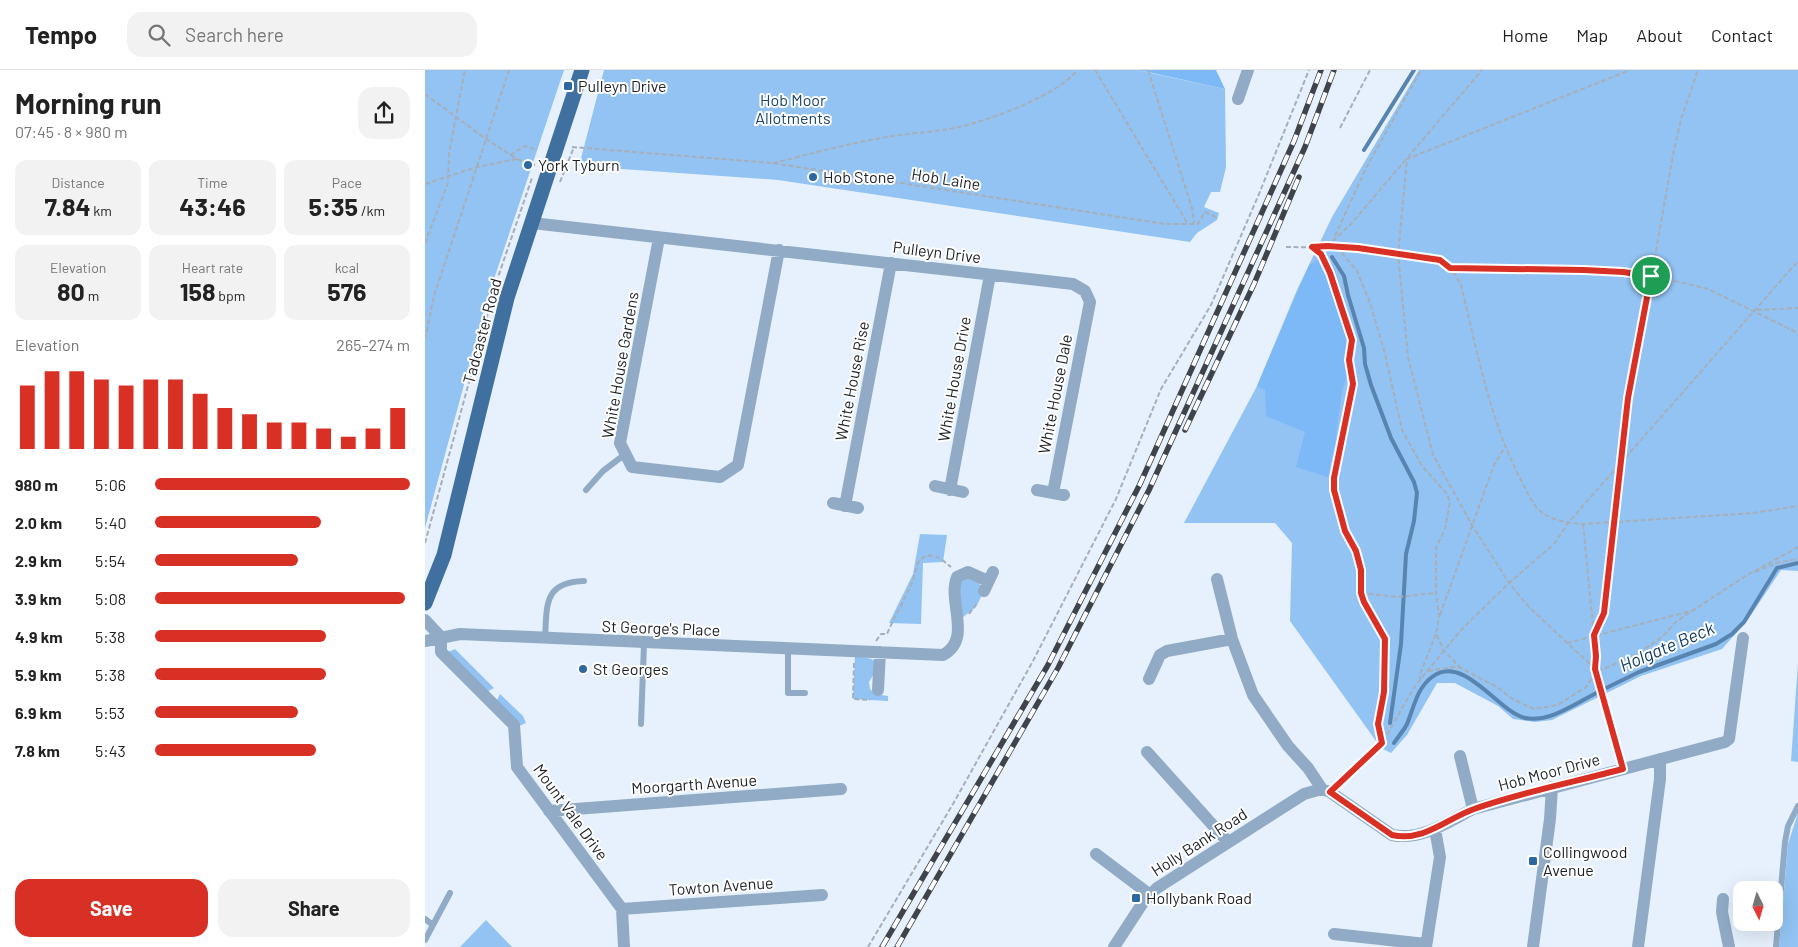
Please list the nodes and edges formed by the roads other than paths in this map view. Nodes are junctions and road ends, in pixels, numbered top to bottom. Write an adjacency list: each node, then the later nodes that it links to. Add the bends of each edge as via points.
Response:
1 (582, 70): 4 (main road, Tadcaster Road)
2 (1248, 70): 3 (street)
3 (1238, 99)
4 (532, 223): 5 (street, Pulleyn Drive); 18 (main road, Tadcaster Road, via 507,298 444,555)
5 (659, 238): 6 (street, Pulleyn Drive); 10 (street, White House Gardens, via 620,443)
6 (779, 250): 7 (street, Pulleyn Drive); 10 (street, White House Gardens, via 739,466 720,477 632,467)
7 (891, 263): 8 (street, Pulleyn Drive); 14 (street, White House Rise)
8 (990, 275): 9 (street, Pulleyn Drive, via 1073,284 1085,291); 11 (street, White House Drive, via 957,491)
9 (1090, 302): 13 (street, White House Dale, via 1058,494)
10 (624, 455): 12 (lane)
11 (935, 486)
12 (586, 490)
13 (1037, 490)
14 (845, 506)
15 (1217, 579): 23 (street)
16 (584, 581): 22 (lane, via 567,581 551,594)
17 (988, 581): 27 (street, St George's Place, via 969,572 957,576 953,586 958,632 950,652 943,655)
18 (425, 603)
19 (425, 620): 20 (street)
20 (441, 637): 22 (street, St George's Place, via 460,634); 24 (street, St George's Place); 40 (street, Mount Vale Drive, via 441,652 515,724 517,767)
21 (1743, 638): 34 (street, Hob Moor Drive, via 1729,739)
22 (545, 639): 25 (street, St George's Place)
23 (1232, 639): 28 (street, via 1167,651 1160,655); 37 (street, via 1253,695 1288,746)
24 (425, 641)
25 (644, 644): 26 (street, St George's Place); 31 (lane)
26 (788, 649): 27 (street, St George's Place); 30 (lane, via 788,693)
27 (874, 652): 29 (street)
28 (1149, 679)
29 (879, 690)
30 (805, 694)
31 (641, 724)
32 (1147, 752): 42 (street)
33 (1461, 756): 39 (street)
34 (1660, 759): 35 (street, Hob Moor Drive); 57 (street)
35 (1552, 787): 39 (street, Hob Moor Drive); 56 (street)
36 (841, 789): 40 (street, Moorgarth Avenue)
37 (1326, 790): 41 (street, Hob Moor Drive, via 1392,835 1403,838); 42 (street, Holly Bank Road, via 1304,794)
38 (1798, 806): 59 (lane, via 1788,826 1785,842)
39 (1473, 809): 41 (street, Hob Moor Drive)
40 (549, 811): 48 (street, Mount Vale Drive)
41 (1435, 829): 53 (street, via 1440,857)
42 (1228, 842): 45 (street, Holly Bank Road)
43 (1096, 854): 45 (street)
44 (450, 893): 50 (lane)
45 (1149, 894): 55 (street, Holly Bank Road)
46 (822, 895): 48 (street, Towton Avenue)
47 (1723, 899): 58 (street, via 1722,912)
48 (623, 909): 54 (street)
49 (425, 919): 50 (lane)
50 (433, 925): 52 (lane)
51 (1334, 934): 53 (street)
52 (425, 940)
53 (1426, 945)
54 (624, 947)
55 (1114, 947)
56 (1533, 947)
57 (1638, 947)
58 (1729, 947)
59 (1776, 947)

